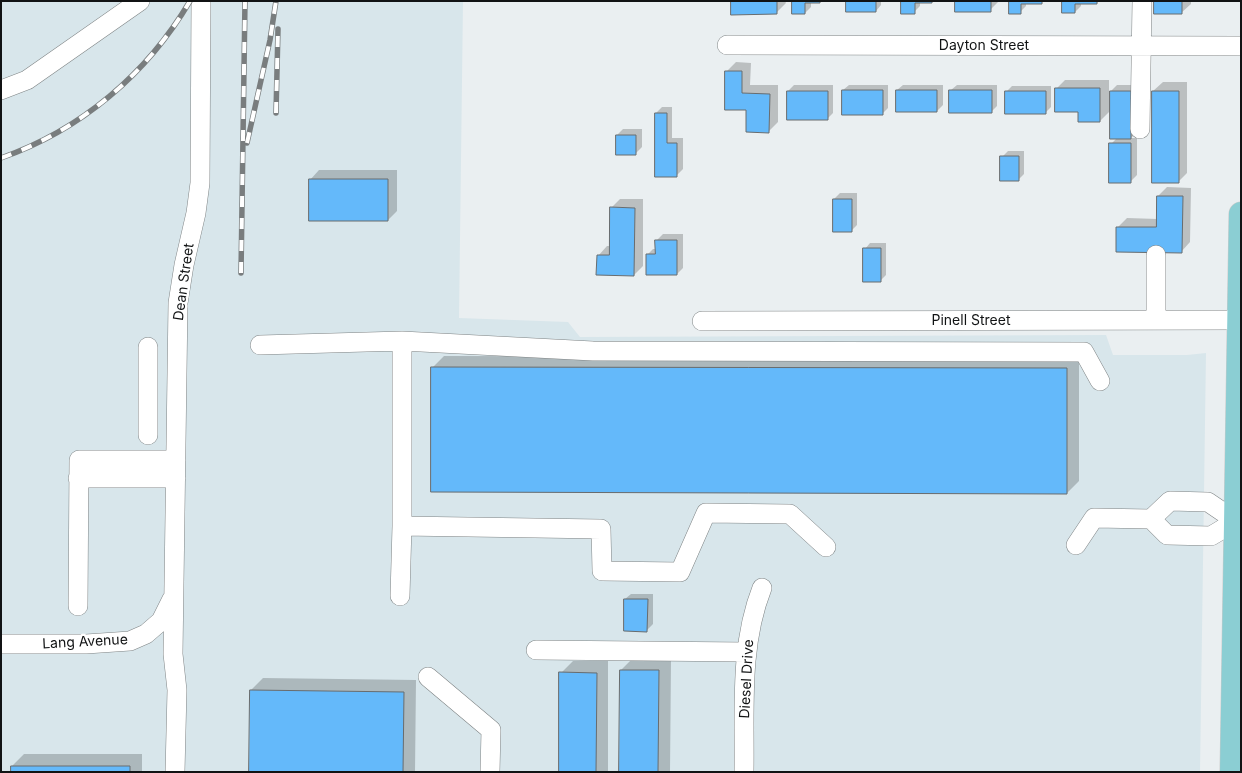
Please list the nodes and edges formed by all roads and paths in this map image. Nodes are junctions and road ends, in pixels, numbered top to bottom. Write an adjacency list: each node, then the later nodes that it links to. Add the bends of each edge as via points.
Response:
1 (140, 1): 7 (street, via 27,80)
2 (201, 1): 19 (street, Dean Street, via 200,183 178,303)
3 (1142, 1): 5 (street)
4 (727, 45): 5 (street, Dayton Street)
5 (1141, 46): 6 (street, Dayton Street); 8 (street)
6 (1241, 46)
7 (1, 90)
8 (1140, 129)
9 (1241, 214): 12 (main road)
10 (1156, 256): 11 (street)
11 (1156, 320): 12 (street, Pinell Street); 13 (street, Pinell Street)
12 (1240, 320): 21 (main road)
13 (702, 321)
14 (402, 340): 15 (street); 17 (street, via 593,351 1084,352); 22 (street)
15 (260, 345)
16 (148, 346): 18 (street)
17 (1100, 381)
18 (148, 435)
19 (176, 469): 26 (street, Dean Street); 28 (street, via 79,469)
20 (1151, 519): 21 (street, via 1167,535 1211,536); 21 (street, via 1170,501 1182,501 1208,502); 23 (street, via 1094,518)
21 (1236, 521): 33 (main road)
22 (402, 526): 24 (street, via 600,528 602,571 680,572 706,513 790,514); 27 (street)
23 (1076, 545)
24 (826, 547)
25 (762, 588): 31 (street, Diesel Drive)
26 (174, 593): 29 (street, Lang Avenue, via 160,621 146,634 130,642); 34 (street, Dean Street)
27 (400, 596)
28 (78, 606)
29 (1, 644)
30 (536, 650): 31 (street)
31 (746, 652): 36 (street, Diesel Drive)
32 (428, 677): 35 (street, via 491,730)
33 (1237, 699): 37 (main road)
34 (175, 772)
35 (490, 772)
36 (744, 772)
37 (1232, 772)

